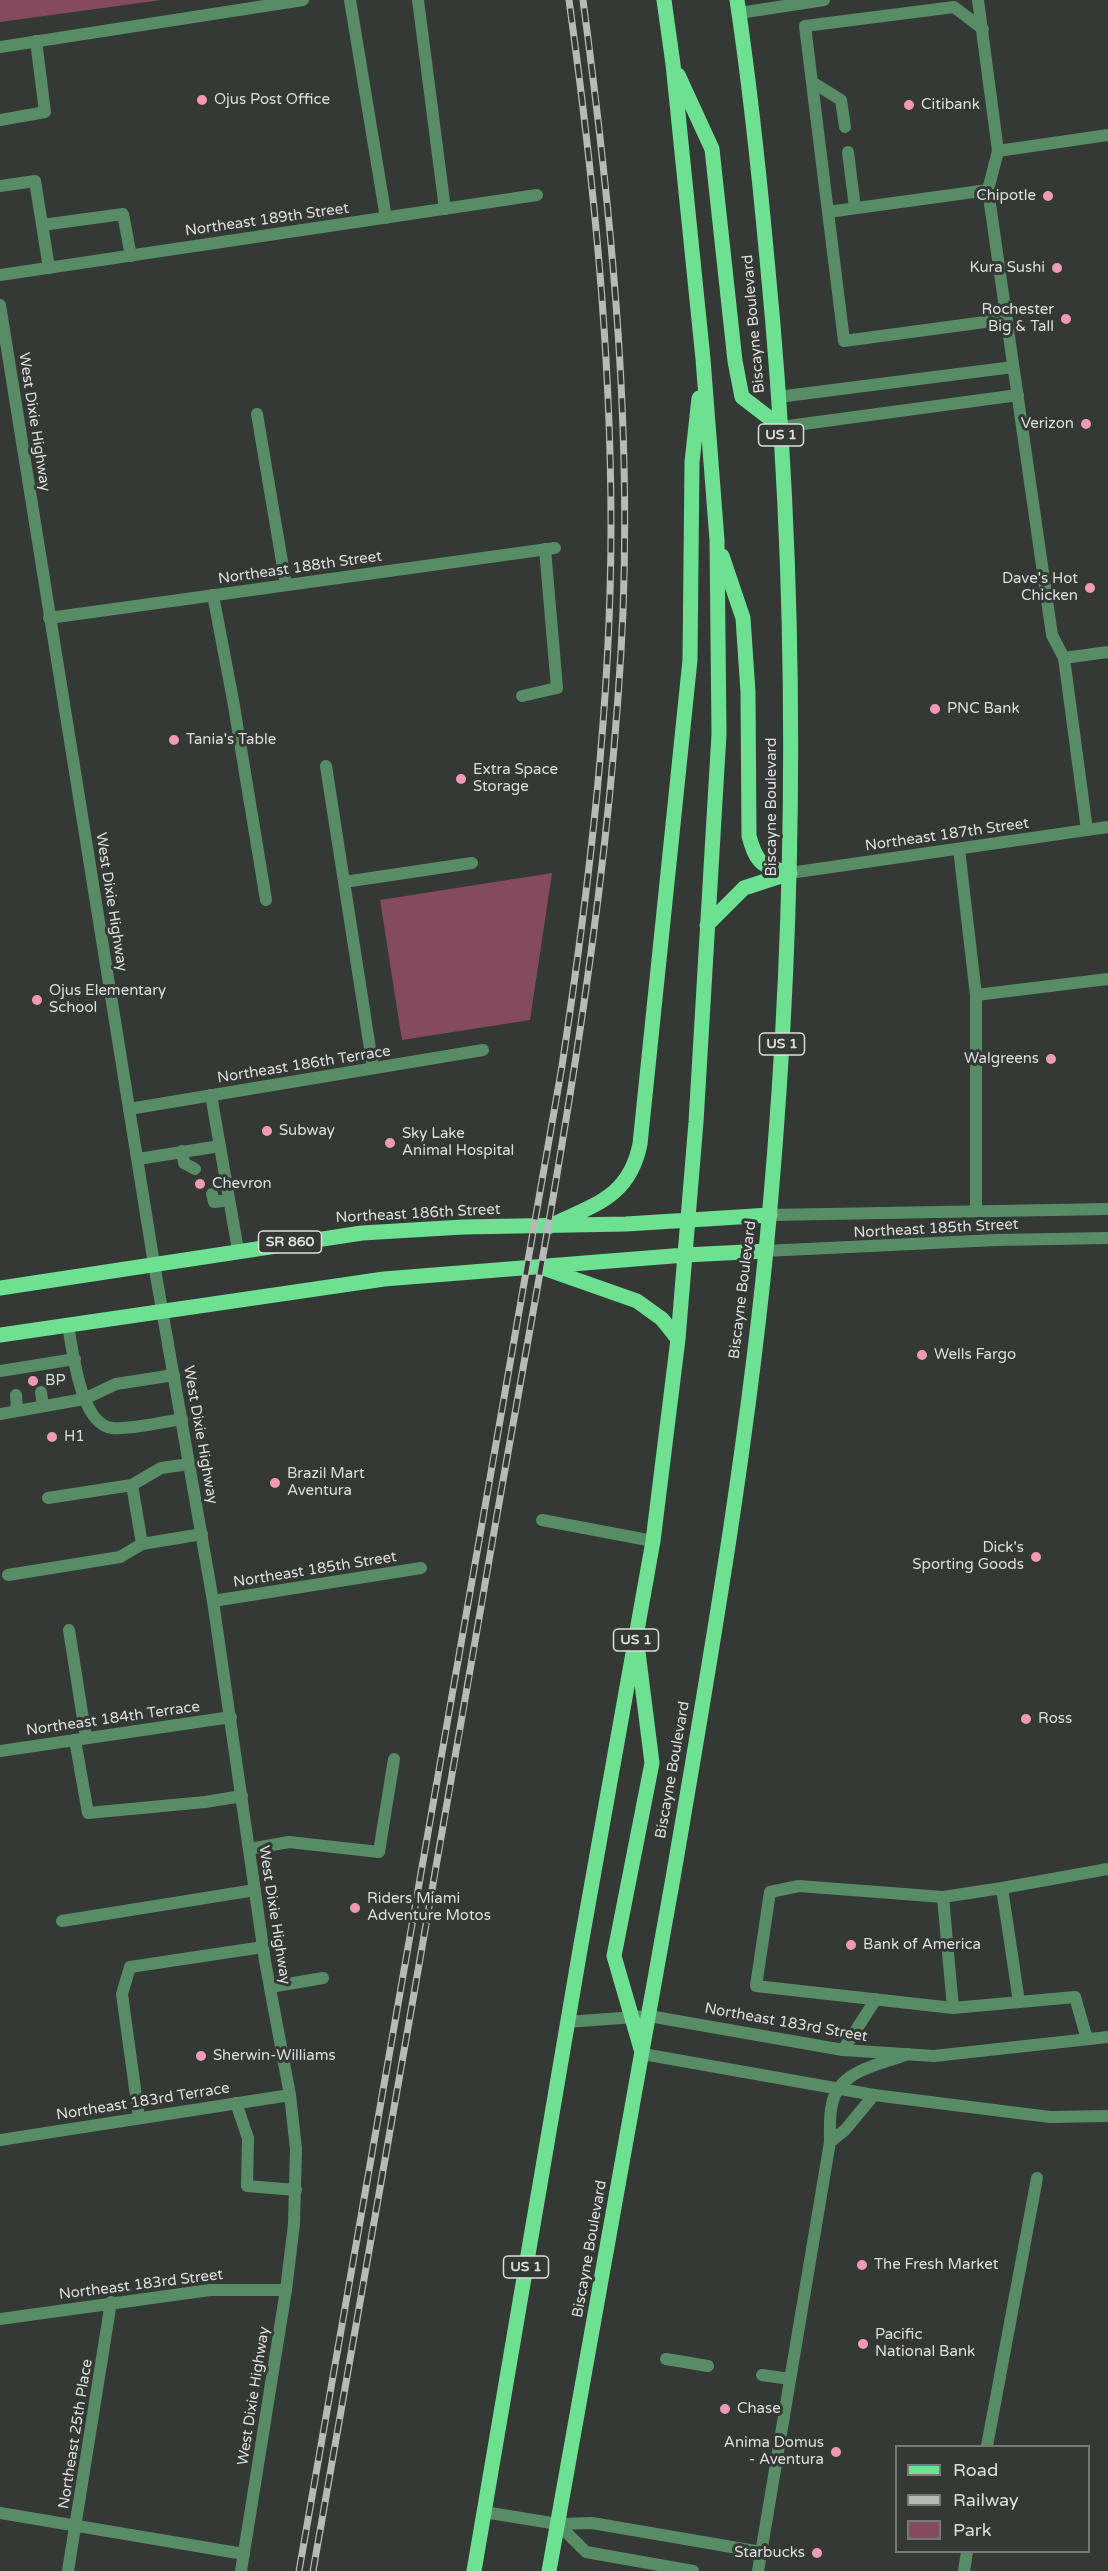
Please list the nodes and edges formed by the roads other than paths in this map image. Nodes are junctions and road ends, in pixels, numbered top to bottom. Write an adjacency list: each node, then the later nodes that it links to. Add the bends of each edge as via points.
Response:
1 (303, 0): 9 (street)
2 (350, 0): 24 (street)
3 (418, 0): 22 (street)
4 (664, 0): 11 (main road, US 1)
5 (824, 0): 7 (street)
6 (978, 0): 8 (street)
7 (738, 6): 34 (main road, Biscayne Boulevard / US 1, via 759,181)
8 (983, 29): 12 (street, via 954,7 805,26); 17 (street)
9 (36, 41): 10 (street); 13 (street, via 45,112)
10 (0, 47)
11 (673, 64): 31 (main road, US 1); 36 (main road, via 712,149 742,397)
12 (812, 82): 14 (street, via 841,100); 23 (street)
13 (0, 120)
14 (844, 127)
15 (1108, 135): 17 (street)
16 (848, 152): 21 (street)
17 (998, 152): 19 (street)
18 (0, 186): 25 (street, via 35,181)
19 (988, 190): 21 (street); 30 (street)
20 (537, 195): 22 (street, Northeast 189th Street)
21 (855, 208): 23 (street)
22 (445, 209): 24 (street, Northeast 189th Street)
23 (828, 212): 30 (street, via 844,341)
24 (386, 218): 26 (street, Northeast 189th Street)
25 (42, 225): 26 (street, via 123,214); 27 (street)
26 (131, 256): 27 (street, Northeast 189th Street)
27 (49, 268): 28 (street, Northeast 189th Street)
28 (0, 275)
29 (0, 305): 40 (street, West Dixie Highway)
30 (1007, 319): 32 (street)
31 (703, 359): 37 (main road, US 1); 67 (main road, via 692,462 690,660 640,1144 634,1168 622,1186)
32 (1013, 367): 33 (street); 34 (street)
33 (1018, 395): 36 (street); 42 (street, via 1052,635)
34 (778, 397): 36 (main road, Biscayne Boulevard / US 1)
35 (257, 414): 38 (street)
36 (781, 427): 49 (main road, Biscayne Boulevard / US 1, via 790,646)
37 (717, 540): 49 (main road, via 743,618 749,836 754,853 766,867); 52 (main road, US 1, via 719,734)
38 (286, 585): 39 (street, Northeast 188th Street); 43 (street, Northeast 188th Street, via 550,549 557,688)
39 (213, 595): 40 (street, Northeast 188th Street); 51 (street)
40 (49, 618): 58 (street, West Dixie Highway)
41 (1108, 652): 42 (street)
42 (1064, 658): 46 (street)
43 (522, 696)
44 (326, 766): 50 (street)
45 (1108, 827): 46 (street, Northeast 187th Street)
46 (1087, 830): 47 (street, Northeast 187th Street)
47 (959, 849): 49 (street, Northeast 187th Street); 54 (street)
48 (472, 863): 50 (street)
49 (790, 873): 52 (main road, via 744,888); 65 (main road, Biscayne Boulevard / US 1)
50 (344, 882): 56 (street)
51 (266, 900)
52 (707, 925): 66 (main road, US 1)
53 (1108, 979): 54 (street)
54 (976, 995): 64 (street)
55 (483, 1050): 56 (street, Northeast 186th Terrace)
56 (373, 1068): 57 (street, Northeast 186th Terrace)
57 (211, 1095): 58 (street, Northeast 186th Terrace); 59 (street)
58 (129, 1109): 60 (street, West Dixie Highway)
59 (219, 1146): 60 (street, via 187,1165); 62 (street)
60 (138, 1159): 72 (street, West Dixie Highway)
61 (210, 1199): 62 (street)
62 (229, 1200): 69 (street)
63 (1108, 1209): 64 (street, Northeast 185th Street)
64 (976, 1210): 65 (street, Northeast 185th Street)
65 (770, 1215): 66 (main road, Northeast 186th Street / SR 860); 70 (main road, Biscayne Boulevard / US 1)
66 (688, 1221): 67 (main road, Northeast 186th Street / SR 860); 71 (main road, US 1)
67 (548, 1227): 69 (main road, Northeast 186th Street / SR 860, via 380,1231)
68 (1108, 1238): 70 (street, Northeast 185th Street)
69 (238, 1250): 72 (main road, Northeast 186th Street / SR 860)
70 (765, 1251): 71 (main road); 118 (main road, Biscayne Boulevard / US 1, via 713,1647)
71 (685, 1255): 73 (main road); 78 (main road, US 1)
72 (154, 1264): 74 (main road, Northeast 186th Street / SR 860); 75 (street, West Dixie Highway)
73 (541, 1267): 75 (main road, via 384,1278); 78 (main road, via 637,1301 662,1319)
74 (0, 1288)
75 (163, 1311): 76 (main road); 81 (street, West Dixie Highway)
76 (68, 1326): 77 (main road); 79 (street)
77 (0, 1335)
78 (678, 1340): 94 (main road, US 1)
79 (75, 1359): 80 (street); 84 (street)
80 (8, 1371)
81 (174, 1375): 84 (street, via 116,1384); 88 (street, West Dixie Highway)
82 (41, 1392): 85 (street)
83 (15, 1395): 86 (street)
84 (84, 1399): 85 (street); 88 (street, via 98,1423 112,1428)
85 (43, 1406): 86 (street)
86 (18, 1411): 87 (street)
87 (0, 1414)
88 (182, 1419): 89 (street, West Dixie Highway)
89 (189, 1464): 90 (street, via 161,1468); 93 (street, West Dixie Highway)
90 (132, 1485): 91 (street); 95 (street)
91 (48, 1498)
92 (542, 1520): 94 (street)
93 (202, 1534): 95 (street); 98 (street, West Dixie Highway)
94 (653, 1541): 100 (main road, US 1)
95 (142, 1544): 97 (street, via 120,1557)
96 (421, 1568): 98 (street, Northeast 185th Street)
97 (8, 1575)
98 (213, 1601): 101 (street, West Dixie Highway)
99 (69, 1630): 102 (street)
100 (636, 1636): 119 (main road, via 651,1764 614,1956); 120 (main road, US 1)
101 (231, 1717): 102 (street, Northeast 184th Terrace); 105 (street, West Dixie Highway)
102 (81, 1739): 103 (street, Northeast 184th Terrace); 105 (street, via 88,1813)
103 (0, 1751)
104 (394, 1759): 106 (street, via 379,1852 289,1842)
105 (242, 1796): 106 (street, West Dixie Highway)
106 (249, 1849): 109 (street, West Dixie Highway)
107 (1108, 1869): 108 (street)
108 (1002, 1888): 110 (street); 116 (street)
109 (255, 1890): 111 (street); 112 (street, West Dixie Highway)
110 (943, 1897): 115 (street, via 799,1886 770,1892 756,1986); 117 (street)
111 (62, 1921)
112 (263, 1947): 114 (street, West Dixie Highway); 131 (street, via 130,1967 122,1994)
113 (323, 1978): 114 (street)
114 (270, 1987): 127 (street, West Dixie Highway)
115 (876, 1999): 117 (street); 123 (street)
116 (1019, 2002): 117 (street); 122 (street, via 1075,1997)
117 (953, 2008)
118 (649, 2016): 119 (street, Northeast 183rd Street); 123 (street, Northeast 183rd Street); 124 (main road, Biscayne Boulevard / US 1)
119 (632, 2017): 120 (street, Northeast 183rd Street); 124 (main road)
120 (567, 2022): 144 (main road, US 1)
121 (1108, 2037): 122 (street, Northeast 183rd Street)
122 (1087, 2039): 125 (street, Northeast 183rd Street, via 934,2056)
123 (843, 2050): 125 (street, Northeast 183rd Street)
124 (643, 2054): 126 (street); 146 (main road, Biscayne Boulevard / US 1)
125 (908, 2054): 126 (street, via 853,2074)
126 (839, 2090): 128 (street); 133 (street, via 832,2102)
127 (290, 2095): 129 (street, Northeast 183rd Terrace); 135 (street, West Dixie Highway)
128 (874, 2095): 130 (street, via 1050,2117); 133 (street)
129 (236, 2103): 131 (street, Northeast 183rd Terrace); 135 (street, via 248,2138 247,2186)
130 (1108, 2116)
131 (139, 2118): 132 (street, Northeast 183rd Terrace)
132 (0, 2140)
133 (830, 2142): 142 (street)
134 (1037, 2178): 143 (street)
135 (296, 2190): 136 (street, West Dixie Highway)
136 (286, 2290): 137 (street, Northeast 183rd Street, via 210,2290); 150 (street, West Dixie Highway)
137 (111, 2302): 138 (street, Northeast 183rd Street); 147 (street, Northeast 25th Place)
138 (0, 2319)
139 (666, 2360): 140 (street)
140 (708, 2366)
141 (762, 2375): 142 (street)
142 (790, 2379): 148 (street)
143 (987, 2445)
144 (484, 2512): 146 (street); 153 (main road, US 1)
145 (0, 2513): 147 (street)
146 (558, 2524): 148 (street, via 592,2523); 154 (main road, Biscayne Boulevard / US 1); 155 (street, via 586,2552)
147 (77, 2526): 150 (street); 151 (street, Northeast 25th Place)
148 (761, 2552): 156 (street)
149 (967, 2553): 157 (street)
150 (243, 2554): 152 (street, West Dixie Highway)
151 (68, 2571)
152 (241, 2571)
153 (474, 2571)
154 (549, 2571)
155 (693, 2571)
156 (758, 2571)
157 (964, 2571)

